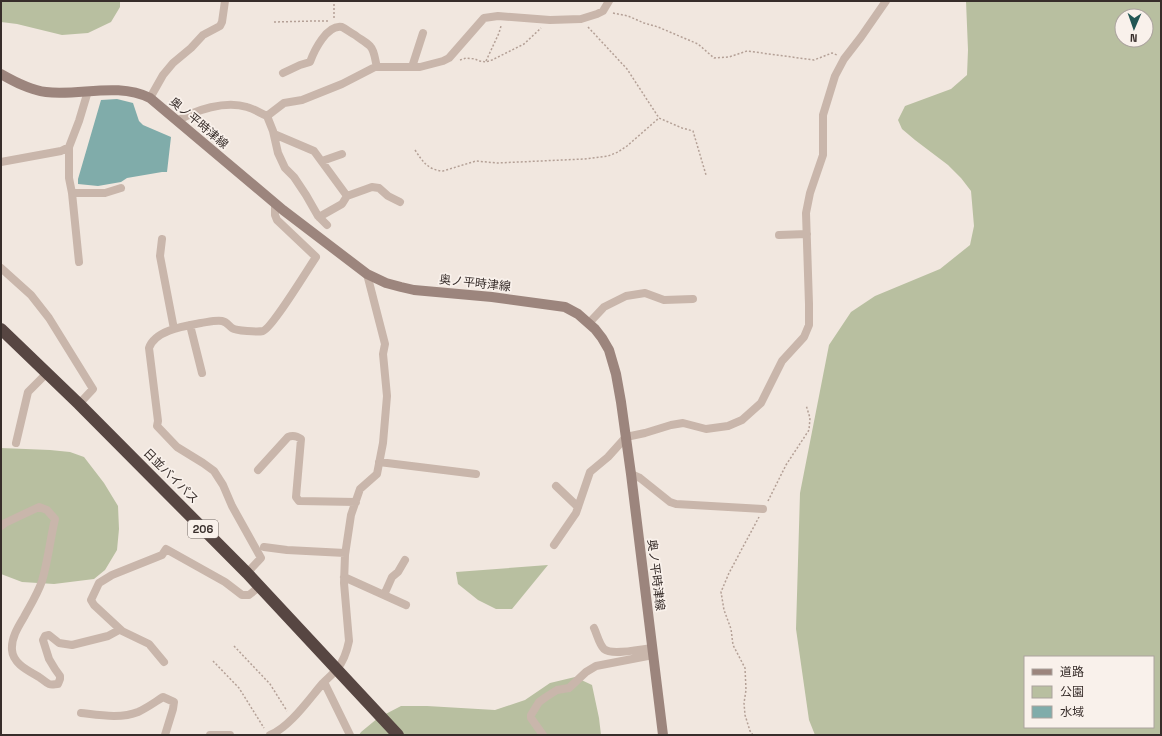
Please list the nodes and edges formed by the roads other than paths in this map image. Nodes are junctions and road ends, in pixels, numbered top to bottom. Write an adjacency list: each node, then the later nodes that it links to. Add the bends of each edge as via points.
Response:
1 (226, 1): 10 (street, via 220,26 203,35 173,63)
2 (610, 1): 6 (street, via 603,11 581,19 550,20 502,16 484,18 449,58)
3 (886, 1): 25 (street, via 844,59 835,76 823,115 823,155 810,193 806,213)
4 (423, 33): 6 (street)
5 (377, 67): 6 (street); 7 (street, via 370,46 347,30 336,27 330,30 310,62); 11 (street, via 302,100 284,103)
6 (412, 67)
7 (283, 73)
8 (1, 74): 9 (main road, 奥ノ平時津線, via 40,91)
9 (88, 91): 10 (main road, 奥ノ平時津線, via 122,91); 14 (street)
10 (150, 98): 12 (main road, 奥ノ平時津線)
11 (267, 116): 12 (street, via 247,107 227,105 207,108); 13 (street)
12 (177, 121): 22 (main road, 奥ノ平時津線)
13 (274, 134): 16 (street, via 314,150); 23 (street, via 284,168 294,177)
14 (69, 147): 17 (street, via 61,151); 19 (street, via 69,178)
15 (342, 154): 16 (street)
16 (322, 161): 20 (street)
17 (1, 162)
18 (121, 188): 19 (street, via 105,194)
19 (72, 193): 28 (street)
20 (347, 196): 21 (street, via 372,187 379,188); 23 (street, via 342,204)
21 (400, 202)
22 (275, 203): 30 (main road, 奥ノ平時津線); 33 (street, via 277,220 316,257 268,328 262,331 239,330 222,321)
23 (319, 217): 24 (street)
24 (327, 224)
25 (807, 234): 26 (street); 39 (street, via 809,325 804,337 782,361 761,403 742,420 728,426 706,429 683,423)
26 (779, 235)
27 (162, 239): 35 (street, via 160,256)
28 (79, 262)
29 (1, 268): 38 (street, via 31,295 44,312 93,389)
30 (367, 274): 32 (main road, 奥ノ平時津線, via 386,283 414,290 565,307); 41 (street, via 385,344 383,354 387,396)
31 (693, 299): 32 (street, via 664,300 645,293 626,296 604,306)
32 (589, 323): 39 (main road, 奥ノ平時津線, via 609,350 616,374)
33 (190, 325): 35 (street); 37 (street)
34 (1, 329): 36 (highway, 日並バイパス / 206)
35 (174, 329): 54 (street, via 160,335 149,348 157,426 177,447 214,471 223,485 261,558)
36 (46, 373): 38 (highway, 日並バイパス / 206); 40 (street, via 28,392)
37 (202, 374)
38 (79, 404): 54 (highway, 日並バイパス / 206)
39 (626, 437): 44 (main road, 奥ノ平時津線); 47 (street, via 590,472)
40 (16, 443)
41 (380, 462): 43 (street); 46 (street, via 377,474 360,489)
42 (258, 470): 46 (street, via 288,437 297,436 301,439 297,499)
43 (476, 474)
44 (631, 474): 48 (street, via 676,504); 61 (main road, 奥ノ平時津線)
45 (556, 486): 47 (street)
46 (356, 502): 52 (street, via 351,515)
47 (578, 506): 50 (street)
48 (763, 509)
49 (1, 526): 60 (street, via 39,507 47,510 55,519 41,583 13,640 13,656 22,667 49,684 58,684 60,676 49,659 43,637 49,635 59,643 72,645 108,636)
50 (554, 545)
51 (264, 547): 52 (street)
52 (346, 553): 55 (street)
53 (405, 560): 57 (street, via 392,577)
54 (247, 573): 56 (highway, 日並バイパス / 206)
55 (344, 577): 57 (street); 63 (street, via 349,641 348,649)
56 (259, 587): 60 (street, via 249,595 242,595 225,582 166,549 162,555 112,575 99,583 91,600); 63 (highway, 日並バイパス / 206)
57 (384, 595): 58 (street)
58 (406, 605)
59 (594, 628): 61 (street, via 604,649 611,652)
60 (120, 630): 62 (street, via 149,644)
61 (652, 651): 72 (street, via 596,666 569,688 557,690 539,702 531,714); 73 (main road, 奥ノ平時津線)
62 (164, 662)
63 (337, 669): 64 (street); 71 (highway, 日並バイパス / 206)
64 (324, 682): 69 (street, via 292,718); 70 (street)
65 (81, 713): 66 (street, via 123,715 137,712 163,697 174,702)
66 (165, 735)
67 (210, 735): 68 (street)
68 (230, 735)
69 (271, 735)
70 (350, 735)
71 (398, 735)
72 (543, 735)
73 (663, 735)

